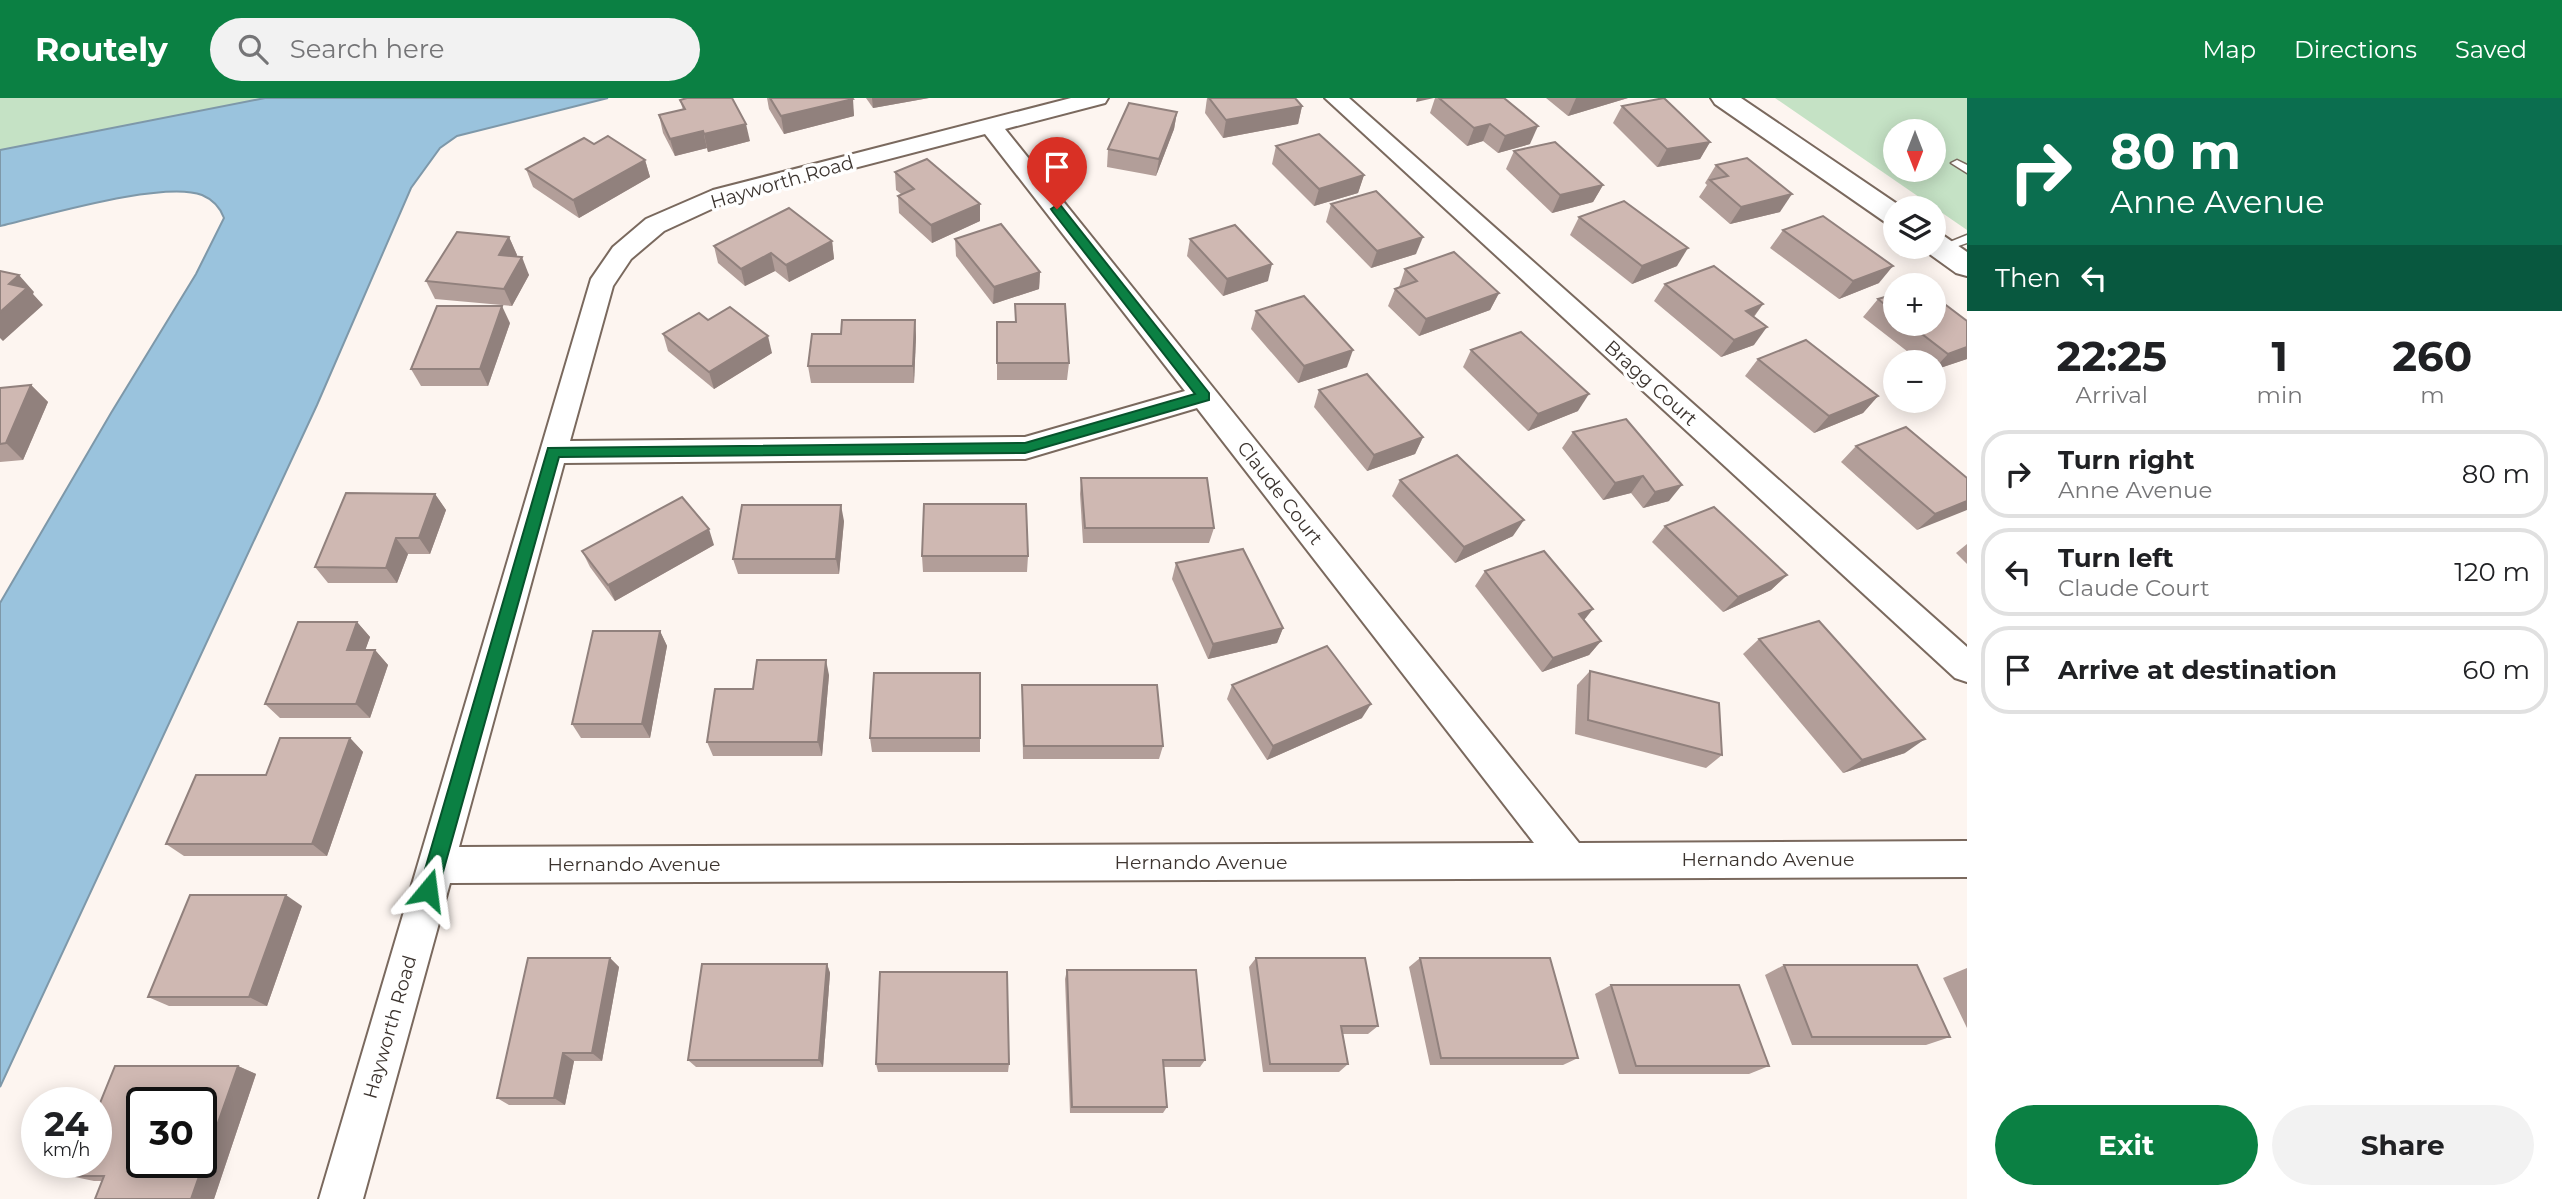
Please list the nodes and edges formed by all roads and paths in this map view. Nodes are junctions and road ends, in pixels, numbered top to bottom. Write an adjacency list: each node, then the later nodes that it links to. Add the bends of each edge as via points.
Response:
1 (1097, 98): 4 (street, Hayworth Road)
2 (1336, 98): 10 (street, Bragg Court)
3 (1724, 98): 5 (street)
4 (991, 126): 8 (street, Claude Court); 9 (street, Hayworth Road, via 722,195 655,225 622,253 600,285)
5 (1883, 208)
6 (1947, 243): 7 (street)
7 (1967, 266)
8 (1204, 396): 9 (street, via 1025,448); 12 (street, Claude Court)
9 (553, 452): 13 (street, Hayworth Road)
10 (1967, 668)
11 (1967, 859): 12 (street, Hernando Avenue)
12 (1570, 860): 13 (street, Hernando Avenue)
13 (436, 865): 14 (street, Hayworth Road)
14 (341, 1199)

